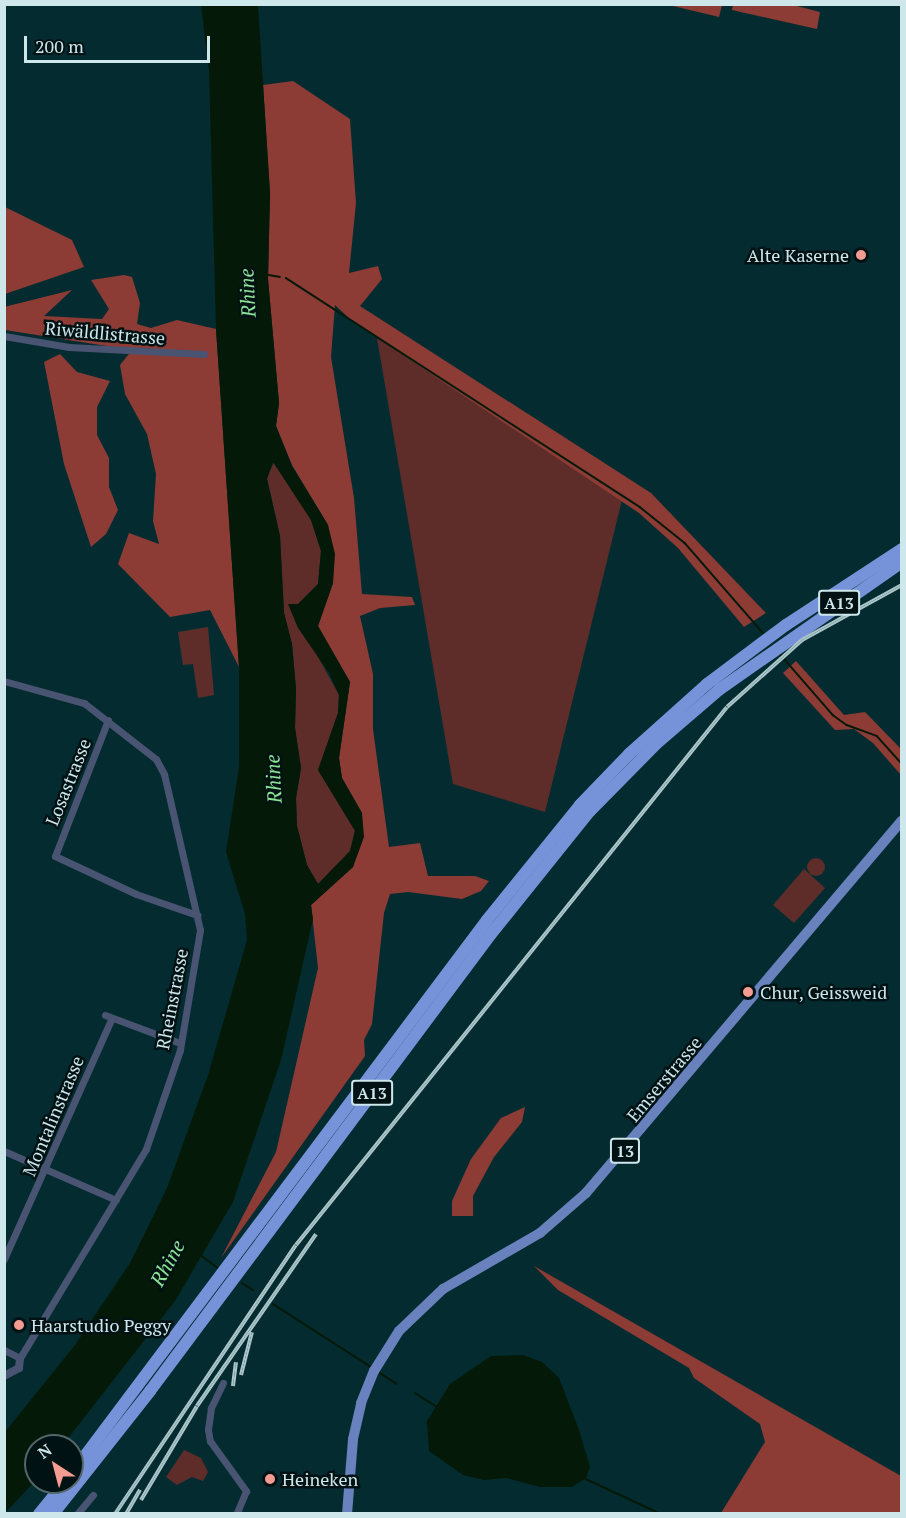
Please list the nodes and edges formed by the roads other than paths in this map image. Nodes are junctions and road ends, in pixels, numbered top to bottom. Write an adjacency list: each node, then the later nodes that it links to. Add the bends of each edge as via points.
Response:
1 (4, 336): 2 (street, Riwäldlistrasse, via 69,347)
2 (204, 354)
3 (902, 549): 5 (highway, A13)
4 (902, 562): 5 (highway, A13)
5 (771, 643): 7 (highway, A13)
6 (4, 681): 8 (street, Rheinstrasse, via 72,697)
7 (713, 687): 20 (highway, A13, via 603,780 518,879); 24 (highway, A13, via 613,787 541,869 150,1391)
8 (108, 720): 10 (street, Rheinstrasse, via 147,750 162,768); 10 (street, Losastrasse, via 55,854 61,862)
9 (902, 821): 27 (main road, Emserstrasse / 13, via 586,1194 540,1233 431,1298 385,1350 367,1385 353,1439)
10 (197, 915): 11 (street, Rheinstrasse, via 198,955)
11 (180, 1043): 13 (street, Montalinstrasse, via 108,1016); 14 (street, Rheinstrasse, via 150,1140)
12 (4, 1151): 13 (street)
13 (48, 1169): 14 (street); 15 (street, Montalinstrasse)
14 (116, 1200): 17 (street, Rheinstrasse)
15 (4, 1259)
16 (4, 1350): 17 (street)
17 (20, 1358): 18 (street, Rheinstrasse, via 19,1368)
18 (4, 1376)
19 (223, 1383): 26 (street, via 211,1408 208,1430 210,1441 246,1491)
20 (84, 1457)
21 (55, 1494): 23 (highway)
22 (93, 1495): 25 (street)
23 (39, 1514)
24 (53, 1514)
25 (77, 1514)
26 (236, 1514)
27 (347, 1514)

